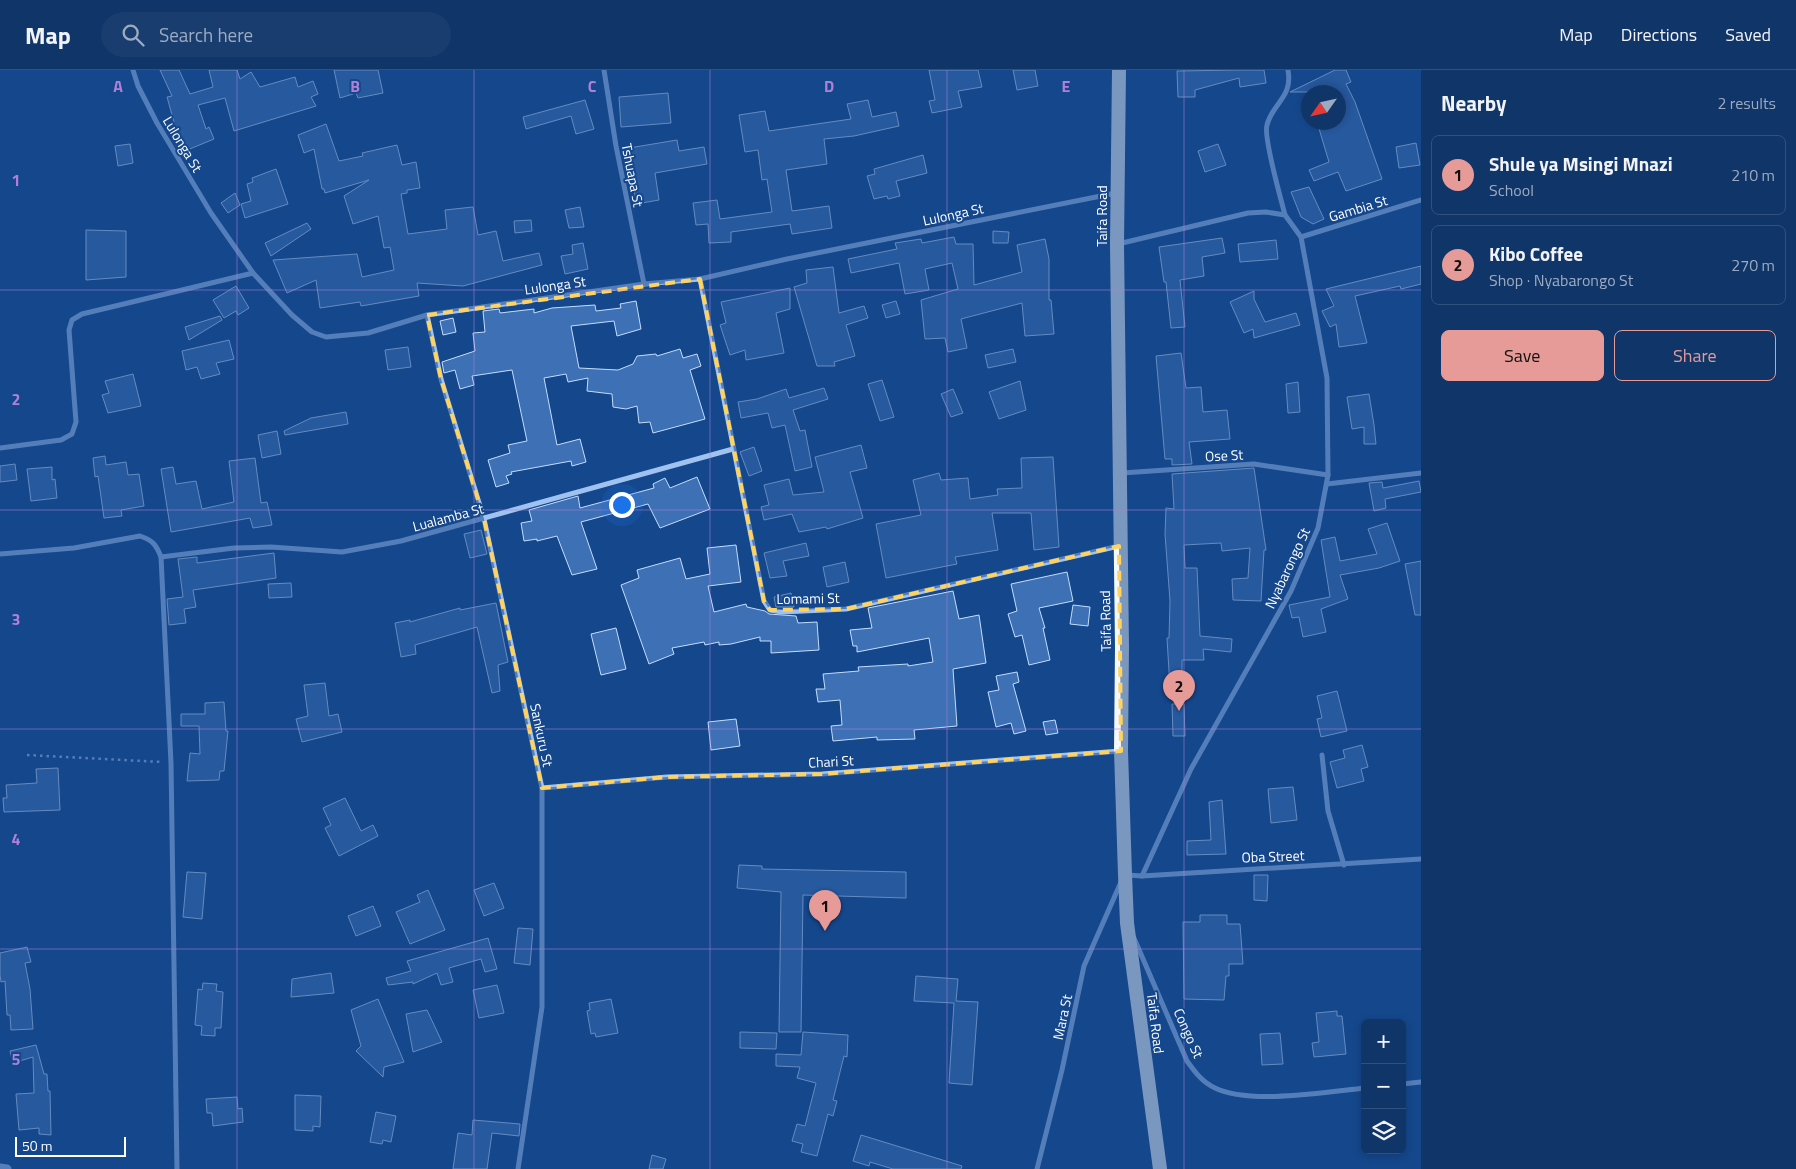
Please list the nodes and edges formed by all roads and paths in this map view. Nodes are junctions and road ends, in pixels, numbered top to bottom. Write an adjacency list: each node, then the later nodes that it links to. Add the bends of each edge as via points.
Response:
1 (133, 70): 10 (street, Lulonga St, via 157,123 211,213)
2 (604, 70): 12 (street, Tshuapa St)
3 (1119, 70): 5 (highway, Taifa Road)
4 (1288, 70): 7 (street, Nyabarongo St, via 1290,82 1286,95 1272,112 1266,127)
5 (1117, 193): 9 (highway, Taifa Road); 11 (street, Lulonga St)
6 (1421, 200): 8 (street, Gambia St)
7 (1285, 215): 8 (street, Nyabarongo St); 9 (street, via 1248,213)
8 (1301, 237): 18 (street, Nyabarongo St, via 1327,378)
9 (1117, 244): 16 (highway, Taifa Road)
10 (253, 273): 13 (street, Lulonga St, via 292,315 312,332 326,337 368,333); 14 (street, via 82,314 72,320 69,330 76,422 72,434 61,440)
11 (700, 279): 12 (street, Lulonga St); 15 (street, Lomami St)
12 (644, 284): 13 (street, Lulonga St)
13 (427, 315): 20 (street, Sankuru St, via 441,379)
14 (0, 448)
15 (733, 449): 20 (street, Lualamba St); 21 (street, Lomami St, via 764,601 770,610 846,609)
16 (1120, 473): 18 (street, Ose St, via 1254,464); 21 (highway, Taifa Road)
17 (1421, 473): 19 (street)
18 (1328, 475): 19 (street, Nyabarongo St)
19 (1327, 484): 32 (street, Nyabarongo St, via 1318,528 1291,592 1191,769)
20 (484, 519): 23 (street, Lualamba St, via 401,542 342,552 234,548); 28 (street, Sankuru St)
21 (1119, 546): 24 (highway, Taifa Road)
22 (0, 554): 23 (street, via 74,548 140,536 157,545)
23 (161, 557): 27 (street)
24 (1121, 751): 28 (street, Chari St, via 822,774 667,777); 31 (highway, Taifa Road)
25 (27, 755): 27 (path)
26 (1322, 755): 30 (street, via 1328,811)
27 (171, 763): 39 (street)
28 (542, 788): 40 (street, Sankuru St, via 542,1007)
29 (1421, 859): 30 (street, Oba Street)
30 (1344, 865): 32 (street, Oba Street)
31 (1125, 874): 32 (street, Oba Street); 33 (highway, Taifa Road); 41 (street, Mara St, via 1084,966)
32 (1142, 876)
33 (1127, 923): 36 (street, Congo St, via 1187,1061 1199,1077 1215,1088 1238,1095 1270,1096); 42 (highway, Taifa Road)
34 (1421, 1082): 35 (street)
35 (1406, 1084)
36 (1361, 1088)
37 (0, 1168): 38 (street)
38 (8, 1169)
39 (177, 1169)
40 (518, 1169)
41 (1037, 1169)
42 (1160, 1169)

